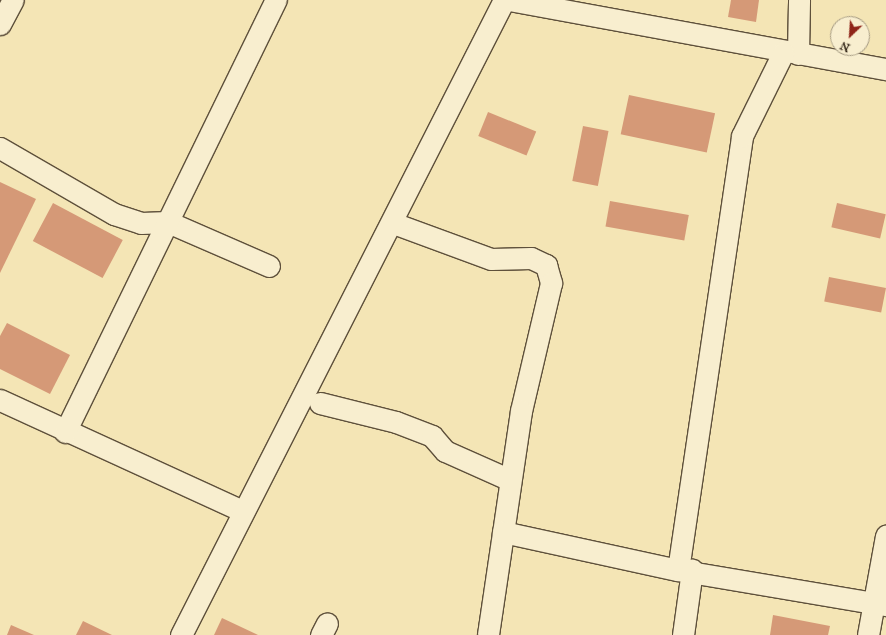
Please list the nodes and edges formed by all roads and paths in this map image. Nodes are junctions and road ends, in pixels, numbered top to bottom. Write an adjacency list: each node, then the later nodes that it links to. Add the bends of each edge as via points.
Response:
1 (13, 0): 6 (street)
2 (276, 0): 10 (street)
3 (504, 0): 11 (street)
4 (509, 0): 7 (street)
5 (799, 0): 7 (street)
6 (0, 24)
7 (790, 53): 8 (street); 20 (street, via 742,136)
8 (886, 70)
9 (0, 148): 10 (street, via 114,214 141,223)
10 (168, 222): 12 (street); 15 (street)
11 (393, 223): 16 (street, via 491,259 531,258 546,265 550,283 521,411); 17 (street)
12 (268, 266)
13 (0, 400): 15 (street)
14 (320, 403): 16 (street, via 396,422 432,436 445,451)
15 (65, 432): 17 (street)
16 (510, 480): 18 (street)
17 (244, 511): 22 (street)
18 (503, 532): 20 (street); 23 (street)
19 (886, 536): 21 (street)
20 (685, 570): 21 (street); 24 (street)
21 (880, 604): 25 (street)
22 (181, 635)
23 (488, 635)
24 (683, 635)
25 (868, 635)

